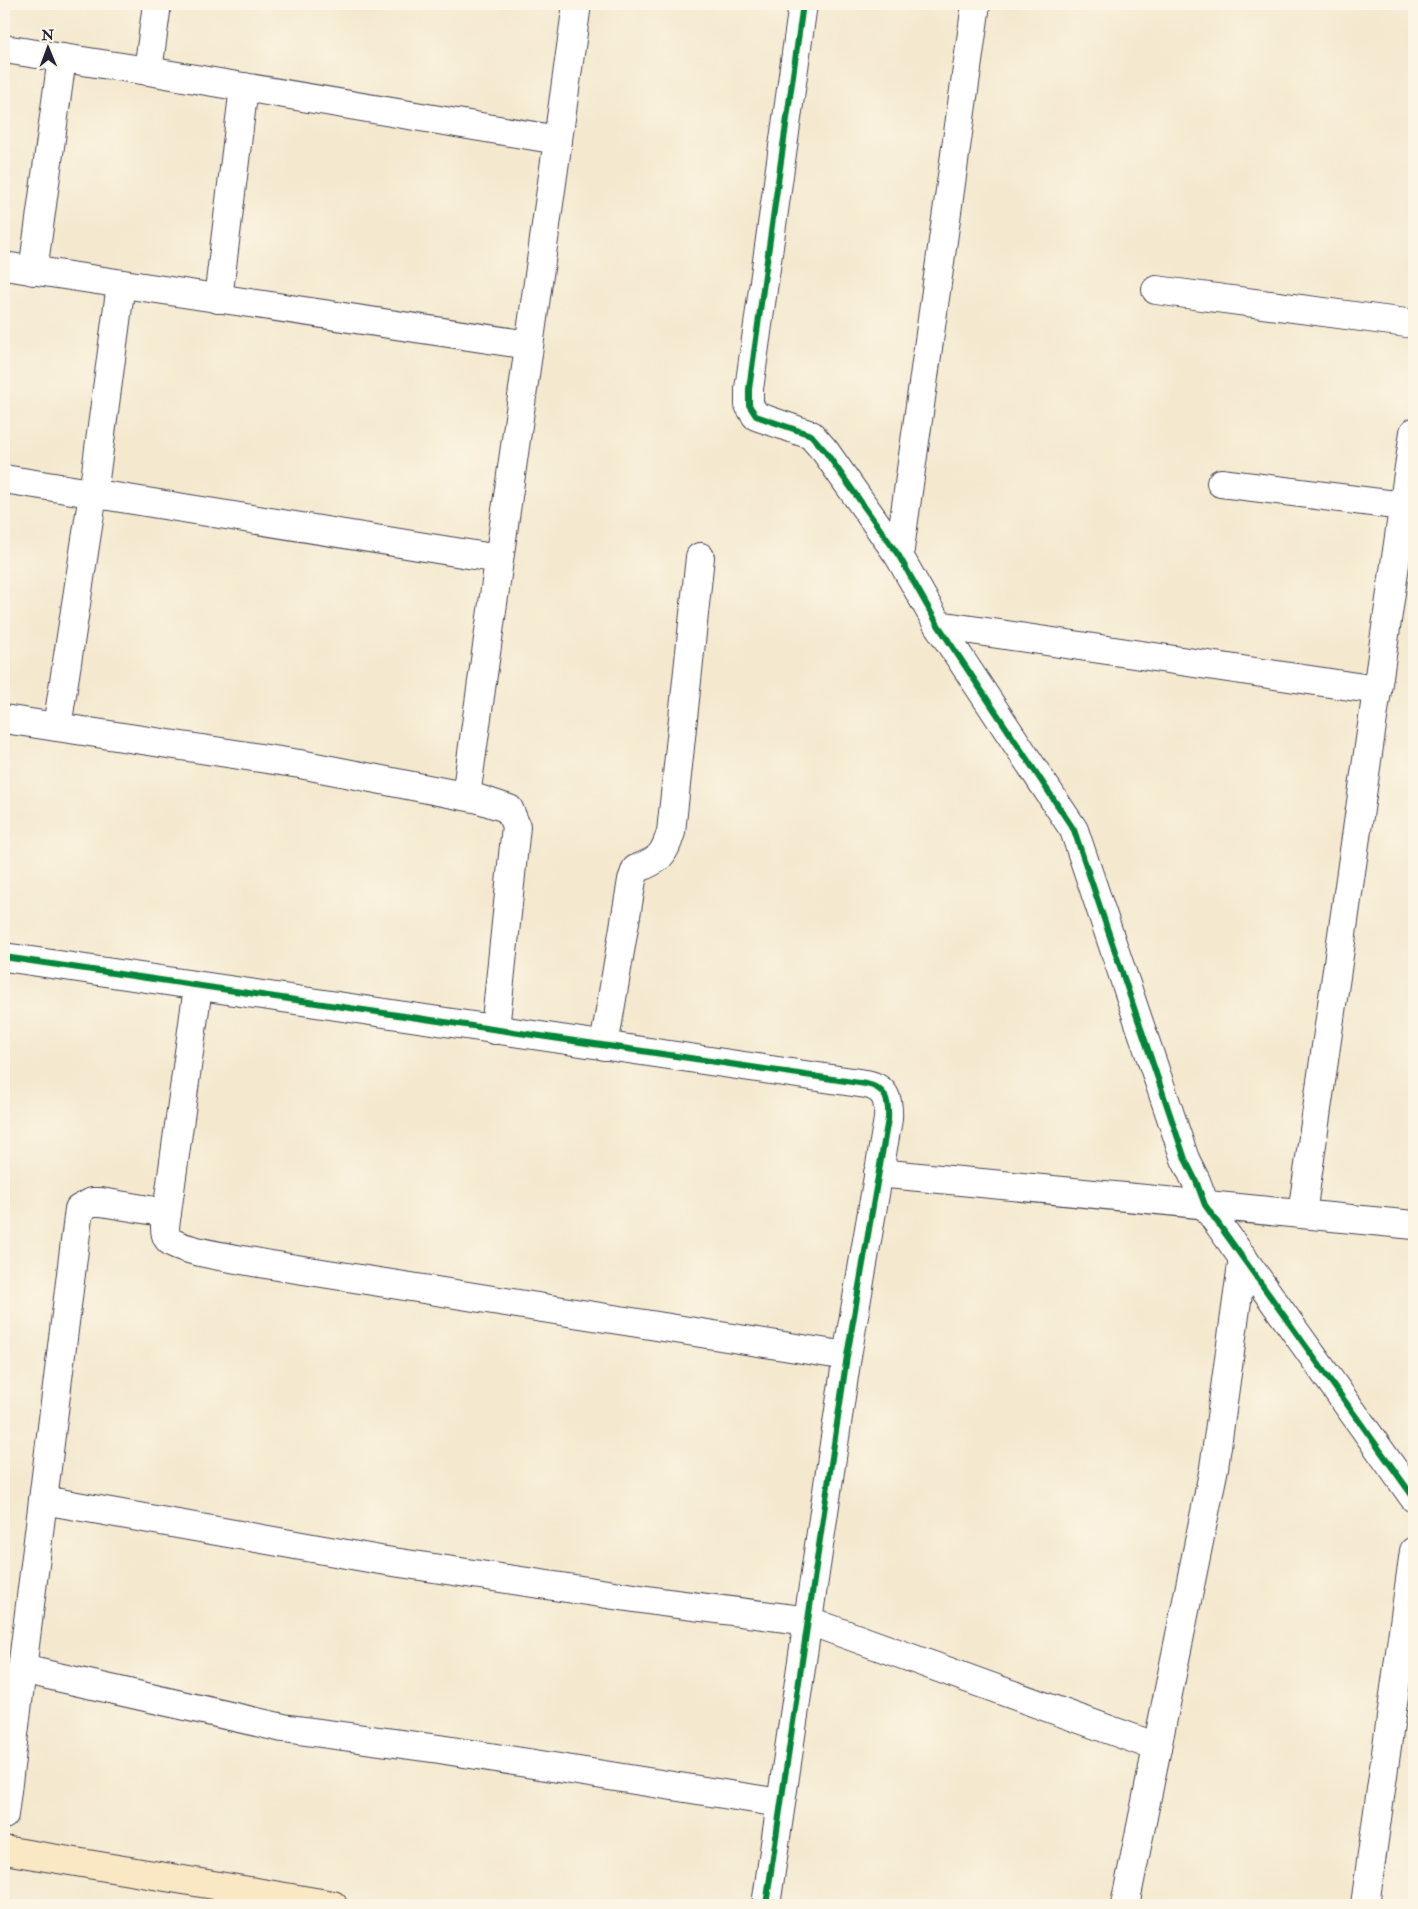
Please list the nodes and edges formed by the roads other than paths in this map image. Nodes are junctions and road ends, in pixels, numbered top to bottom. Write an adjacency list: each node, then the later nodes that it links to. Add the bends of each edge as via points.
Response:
1 (157, 4): 7 (street)
2 (577, 4): 9 (street)
3 (803, 4): 23 (street, via 749,405 756,416 811,435)
4 (976, 4): 23 (street)
5 (4, 49): 6 (street)
6 (62, 58): 7 (street); 11 (street)
7 (148, 71): 8 (street)
8 (244, 87): 9 (street); 14 (street)
9 (558, 140): 16 (street)
10 (4, 266): 11 (street)
11 (33, 271): 12 (street)
12 (121, 284): 14 (street); 20 (street)
13 (1156, 290): 15 (street)
14 (218, 299): 16 (street)
15 (1414, 324)
16 (529, 345): 25 (street)
17 (1414, 432): 21 (street)
18 (4, 480): 20 (street)
19 (1221, 483): 21 (street)
20 (93, 494): 25 (street); 29 (street)
21 (1403, 506): 22 (street)
22 (1405, 552): 27 (street)
23 (899, 556): 26 (street)
24 (700, 557): 34 (street, via 671,832 660,858 636,870 632,880)
25 (499, 558): 30 (street)
26 (938, 624): 27 (street); 36 (street, via 1074,830 1185,1159)
27 (1377, 690): 38 (street)
28 (4, 719): 29 (street)
29 (57, 727): 30 (street, via 300,764)
30 (466, 796): 33 (street, via 509,809 516,826)
31 (4, 957): 32 (street)
32 (198, 987): 33 (street); 37 (street)
33 (495, 1030): 34 (street)
34 (604, 1046): 35 (street, via 875,1086 885,1094 888,1106)
35 (878, 1173): 36 (street); 41 (street)
36 (1204, 1205): 38 (street); 40 (street)
37 (167, 1213): 41 (street, via 165,1235 185,1248 265,1264); 43 (street, via 101,1202 92,1202 80,1209)
38 (1302, 1214): 39 (street)
39 (1414, 1226)
40 (1243, 1257): 42 (street); 47 (street, via 1214,1468)
41 (847, 1356): 45 (street)
42 (1414, 1498)
43 (42, 1500): 45 (street, via 380,1560); 46 (street)
44 (1414, 1551): 54 (street)
45 (809, 1621): 47 (street); 48 (street)
46 (22, 1669): 48 (street, via 283,1728 439,1749); 49 (street)
47 (1157, 1747): 53 (street)
48 (780, 1803): 52 (street)
49 (4, 1815)
50 (4, 1850): 51 (street)
51 (334, 1905)
52 (766, 1905)
53 (1125, 1905)
54 (1365, 1905)

